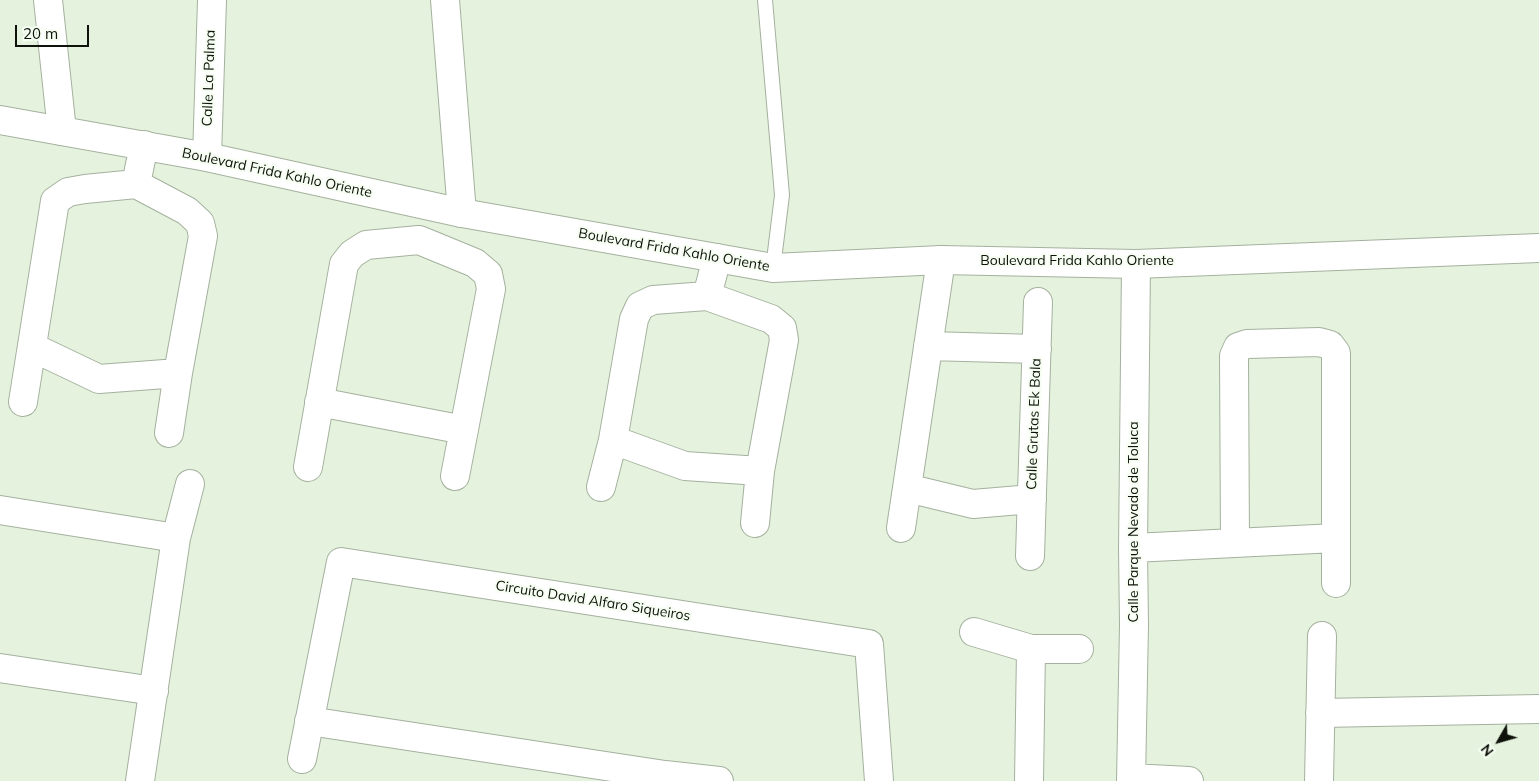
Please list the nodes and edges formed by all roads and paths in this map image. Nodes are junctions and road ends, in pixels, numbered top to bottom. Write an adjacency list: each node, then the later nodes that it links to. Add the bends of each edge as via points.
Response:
1 (48, 0): 6 (street)
2 (212, 0): 8 (street, Calle La Palma)
3 (445, 0): 11 (street)
4 (765, 0): 17 (lane, via 782,195)
5 (0, 120): 6 (street, Boulevard Frida Kahlo Oriente)
6 (62, 131): 7 (street, Boulevard Frida Kahlo Oriente)
7 (144, 145): 8 (street, Boulevard Frida Kahlo Oriente); 9 (street)
8 (207, 157): 10 (street, Boulevard Frida Kahlo Oriente)
9 (136, 184): 21 (street, via 68,192 55,201); 23 (street, via 187,211 200,223 203,236)
10 (423, 204): 11 (street, Boulevard Frida Kahlo Oriente); 12 (street)
11 (462, 213): 14 (street, Boulevard Frida Kahlo Oriente)
12 (419, 240): 25 (street, via 366,245 344,264); 26 (street, via 475,263 488,274 491,289)
13 (1539, 248): 16 (street, Boulevard Frida Kahlo Oriente)
14 (717, 258): 17 (street, Boulevard Frida Kahlo Oriente); 18 (street)
15 (941, 260): 16 (street, Boulevard Frida Kahlo Oriente); 17 (street, Boulevard Frida Kahlo Oriente); 20 (street)
16 (1136, 264): 42 (street, Calle Parque Nevado de Toluca)
17 (773, 268)
18 (707, 296): 28 (street, via 653,300 640,306 634,319); 30 (street, via 771,319 782,328 784,340)
19 (1038, 302): 22 (street, Calle Grutas Ek Bala)
20 (928, 346): 22 (street, Calle Grutas Ek Bala); 34 (street)
21 (32, 347): 23 (street, via 99,379); 24 (street)
22 (1037, 350): 35 (street, Calle Grutas Ek Bala)
23 (178, 373): 27 (street)
24 (23, 402)
25 (319, 402): 26 (street); 29 (street)
26 (464, 430): 31 (street)
27 (169, 433)
28 (613, 440): 30 (street, via 685,466); 33 (street)
29 (308, 467)
30 (760, 471): 37 (street)
31 (454, 476)
32 (190, 484): 39 (street)
33 (601, 487)
34 (907, 488): 35 (street, Calle Grutas Ek Bala, via 973,504); 38 (street)
35 (1032, 499): 43 (street, Calle Grutas Ek Bala)
36 (0, 510): 39 (street)
37 (755, 523)
38 (901, 528)
39 (176, 538): 50 (street)
40 (1336, 538): 41 (street); 41 (street, via 1336,353 1330,345 1319,342 1247,344 1238,348 1234,356); 44 (street)
41 (1235, 543): 42 (street)
42 (1133, 548): 56 (street, Calle Parque Nevado de Toluca)
43 (1030, 556)
44 (1336, 583)
45 (974, 632): 47 (street)
46 (1322, 636): 52 (street)
47 (1031, 649): 48 (street); 60 (street)
48 (1078, 649)
49 (0, 668): 50 (street)
50 (154, 691): 57 (street)
51 (1539, 709): 52 (street)
52 (1320, 713): 62 (street)
53 (309, 721): 54 (street, Circuito David Alfaro Siqueiros); 55 (street); 59 (street, Circuito David Alfaro Siqueiros, via 341,562 869,644)
54 (302, 759)
55 (665, 778): 58 (street)
56 (1132, 779): 61 (street)
57 (140, 781)
58 (719, 781)
59 (879, 781)
60 (1029, 781)
61 (1189, 781)
62 (1319, 781)

